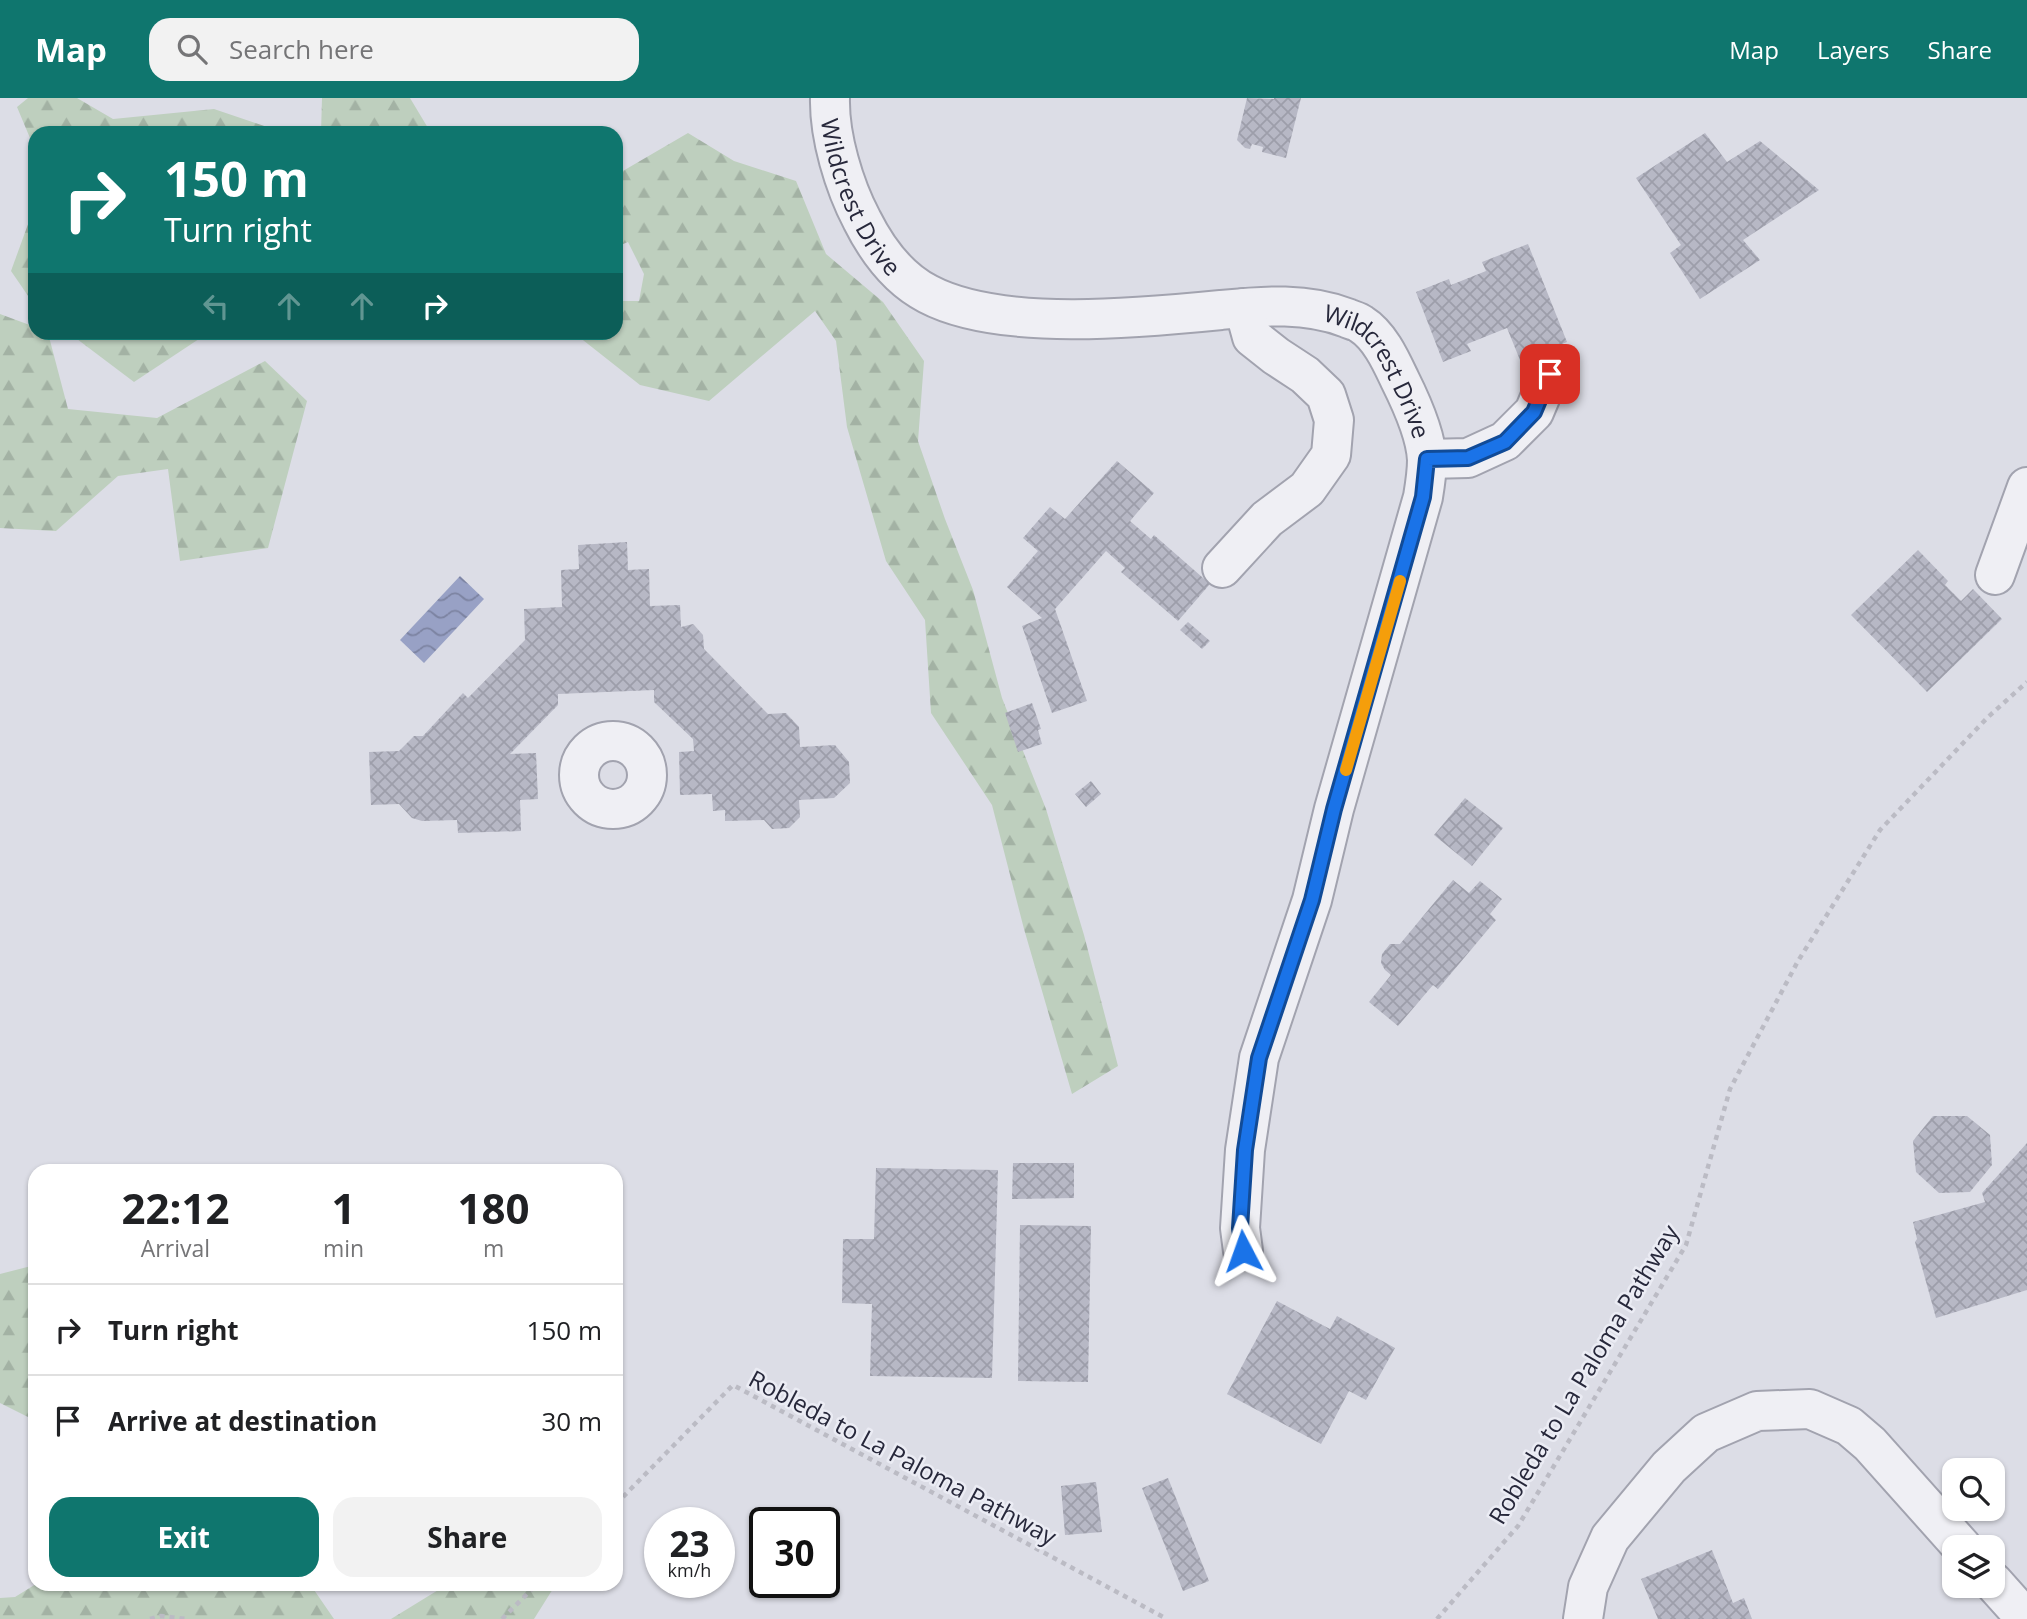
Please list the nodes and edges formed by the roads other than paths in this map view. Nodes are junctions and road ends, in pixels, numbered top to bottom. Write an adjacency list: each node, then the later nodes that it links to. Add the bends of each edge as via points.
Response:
1 (830, 98): 2 (street, Wildcrest Drive, via 838,156 856,209 874,244 896,271 927,294 965,308 1020,316 1149,317)
2 (1244, 308): 4 (street, Wildcrest Drive, via 1293,306 1332,312 1362,324 1385,349 1407,393); 6 (street, via 1252,337 1326,394 1334,420 1331,455 1307,489 1267,519)
3 (1550, 374): 4 (street, via 1534,412 1505,442 1468,458)
4 (1427, 459): 8 (street, Wildcrest Drive, via 1423,497 1312,900 1259,1058 1245,1150)
5 (2027, 487): 7 (street)
6 (1222, 569)
7 (1995, 575)
8 (1243, 1251)
9 (1951, 1535): 12 (street, via 1849,1426 1810,1409 1757,1412 1706,1433 1668,1467 1610,1538 1588,1587)
10 (2005, 1595): 11 (street, via 2019,1611)
11 (2027, 1612)
12 (1583, 1619)

